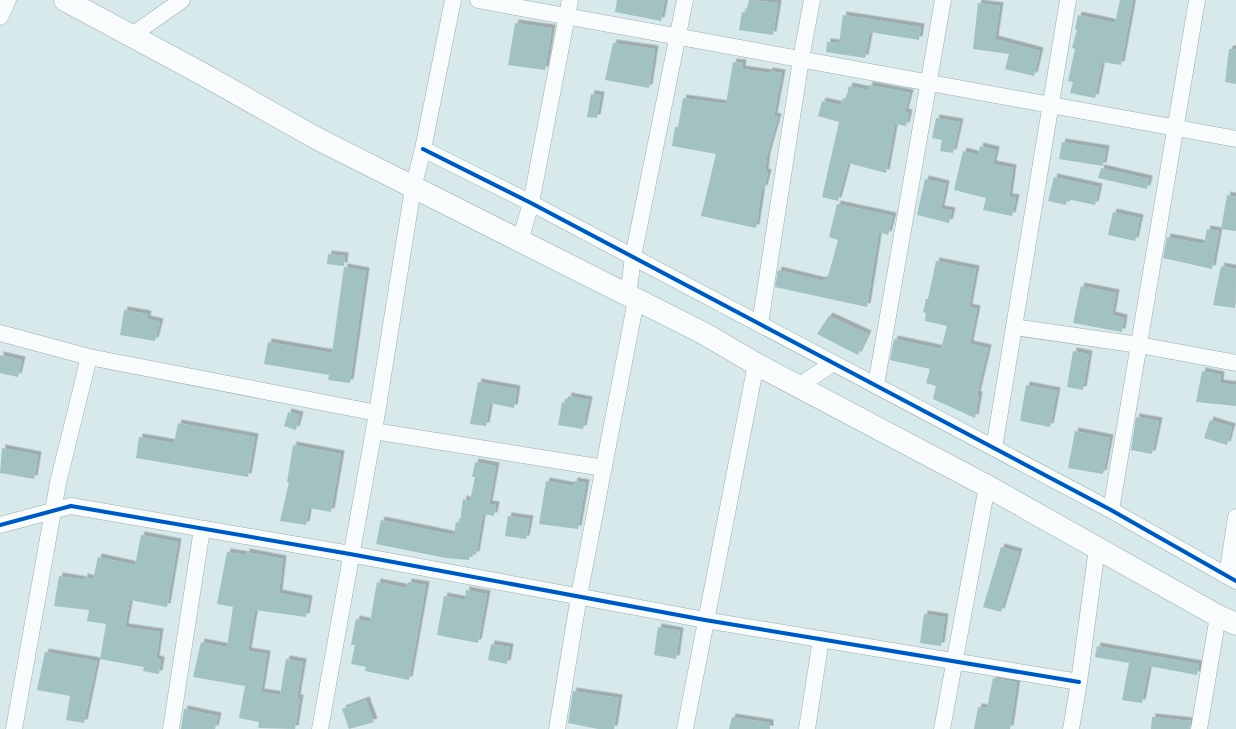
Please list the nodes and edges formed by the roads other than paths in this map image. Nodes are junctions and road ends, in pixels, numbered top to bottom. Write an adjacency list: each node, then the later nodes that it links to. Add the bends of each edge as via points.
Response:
1 (8, 0): 13 (street)
2 (65, 0): 14 (main road)
3 (182, 0): 14 (street)
4 (453, 0): 21 (street)
5 (478, 0): 12 (street)
6 (570, 0): 12 (street)
7 (685, 0): 15 (street)
8 (812, 0): 16 (street)
9 (943, 0): 17 (street)
10 (1068, 0): 18 (street)
11 (1197, 0): 19 (street)
12 (568, 16): 15 (street); 23 (street)
13 (0, 17)
14 (132, 36): 22 (main road, via 316,138)
15 (678, 37): 16 (street); 25 (street)
16 (801, 59): 17 (street); 27 (street)
17 (929, 82): 18 (street); 35 (street)
18 (1050, 104): 19 (street); 28 (street)
19 (1175, 127): 20 (street); 30 (street)
20 (1236, 139)
21 (423, 149): 22 (street); 23 (street)
22 (413, 188): 24 (main road); 37 (street)
23 (531, 203): 24 (street); 25 (street)
24 (520, 241): 26 (main road)
25 (633, 257): 26 (street); 27 (street)
26 (632, 298): 34 (main road, via 704,334); 40 (street)
27 (760, 324): 32 (street)
28 (1014, 327): 30 (street); 39 (street)
29 (0, 333): 31 (street)
30 (1139, 346): 33 (street); 42 (street)
31 (89, 357): 37 (street); 43 (street)
32 (833, 363): 35 (street); 36 (street)
33 (1236, 363)
34 (756, 364): 36 (main road); 51 (street)
35 (876, 385): 39 (street)
36 (799, 386): 41 (main road)
37 (377, 413): 38 (street)
38 (374, 431): 40 (street); 48 (street)
39 (994, 448): 42 (street)
40 (604, 468): 50 (street)
41 (987, 486): 47 (main road); 54 (street)
42 (1111, 510): 49 (street)
43 (52, 511): 45 (street); 46 (street, via 71,506); 56 (street)
44 (1236, 517): 49 (street)
45 (0, 525)
46 (202, 529): 48 (street); 57 (street)
47 (1097, 548): 52 (main road); 55 (street)
48 (350, 554): 50 (street); 58 (street)
49 (1231, 578)
50 (579, 596): 51 (street); 59 (street)
51 (705, 620): 53 (street); 60 (street)
52 (1227, 620): 64 (street)
53 (821, 639): 54 (street); 61 (street)
54 (955, 661): 55 (street); 62 (street)
55 (1079, 682): 63 (street)
56 (14, 729)
57 (171, 729)
58 (320, 729)
59 (557, 729)
60 (685, 729)
61 (807, 729)
62 (942, 729)
63 (1071, 729)
64 (1199, 729)

